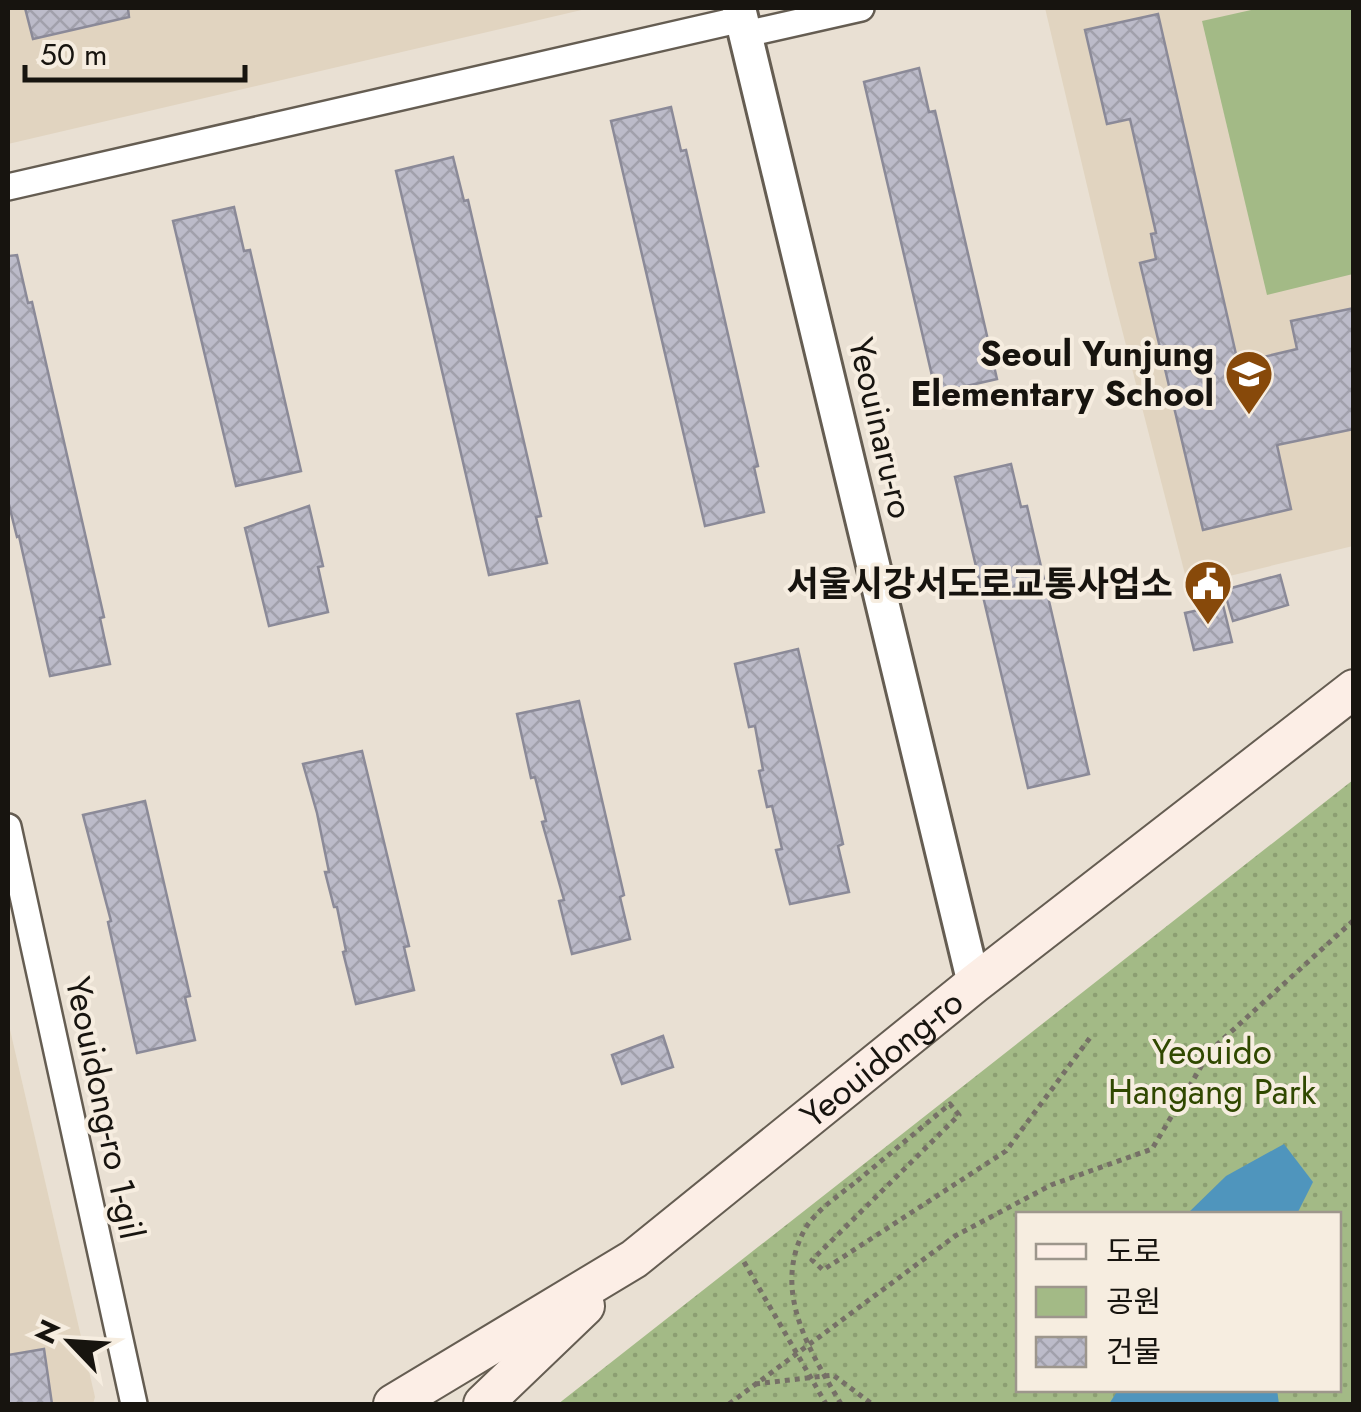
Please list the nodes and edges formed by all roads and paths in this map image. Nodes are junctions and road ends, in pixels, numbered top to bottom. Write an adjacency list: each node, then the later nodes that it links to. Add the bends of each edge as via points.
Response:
1 (861, 8): 2 (street)
2 (742, 20): 3 (street); 7 (street, Yeouinaru-ro)
3 (8, 188)
4 (1354, 689): 7 (main road, Yeouidong-ro)
5 (8, 835): 12 (street, Yeouidong-ro 1-gil)
6 (1354, 920): 11 (path, via 1211,1050 1152,1149 1050,1185 955,1236)
7 (974, 984): 9 (main road, Yeouidong-ro)
8 (1092, 1035): 17 (path, bridge, via 1006,1150 823,1270 812,1260 959,1115 950,1104 806,1227 795,1256 794,1306 803,1338)
9 (634, 1259): 13 (main road, Yeouidong-ro); 14 (main road)
10 (744, 1262): 16 (path, bridge)
11 (755, 1384): 15 (path); 18 (path, via 833,1375)
12 (134, 1404)
13 (393, 1404)
14 (482, 1404)
15 (730, 1404)
16 (826, 1404)
17 (841, 1404)
18 (872, 1404)

